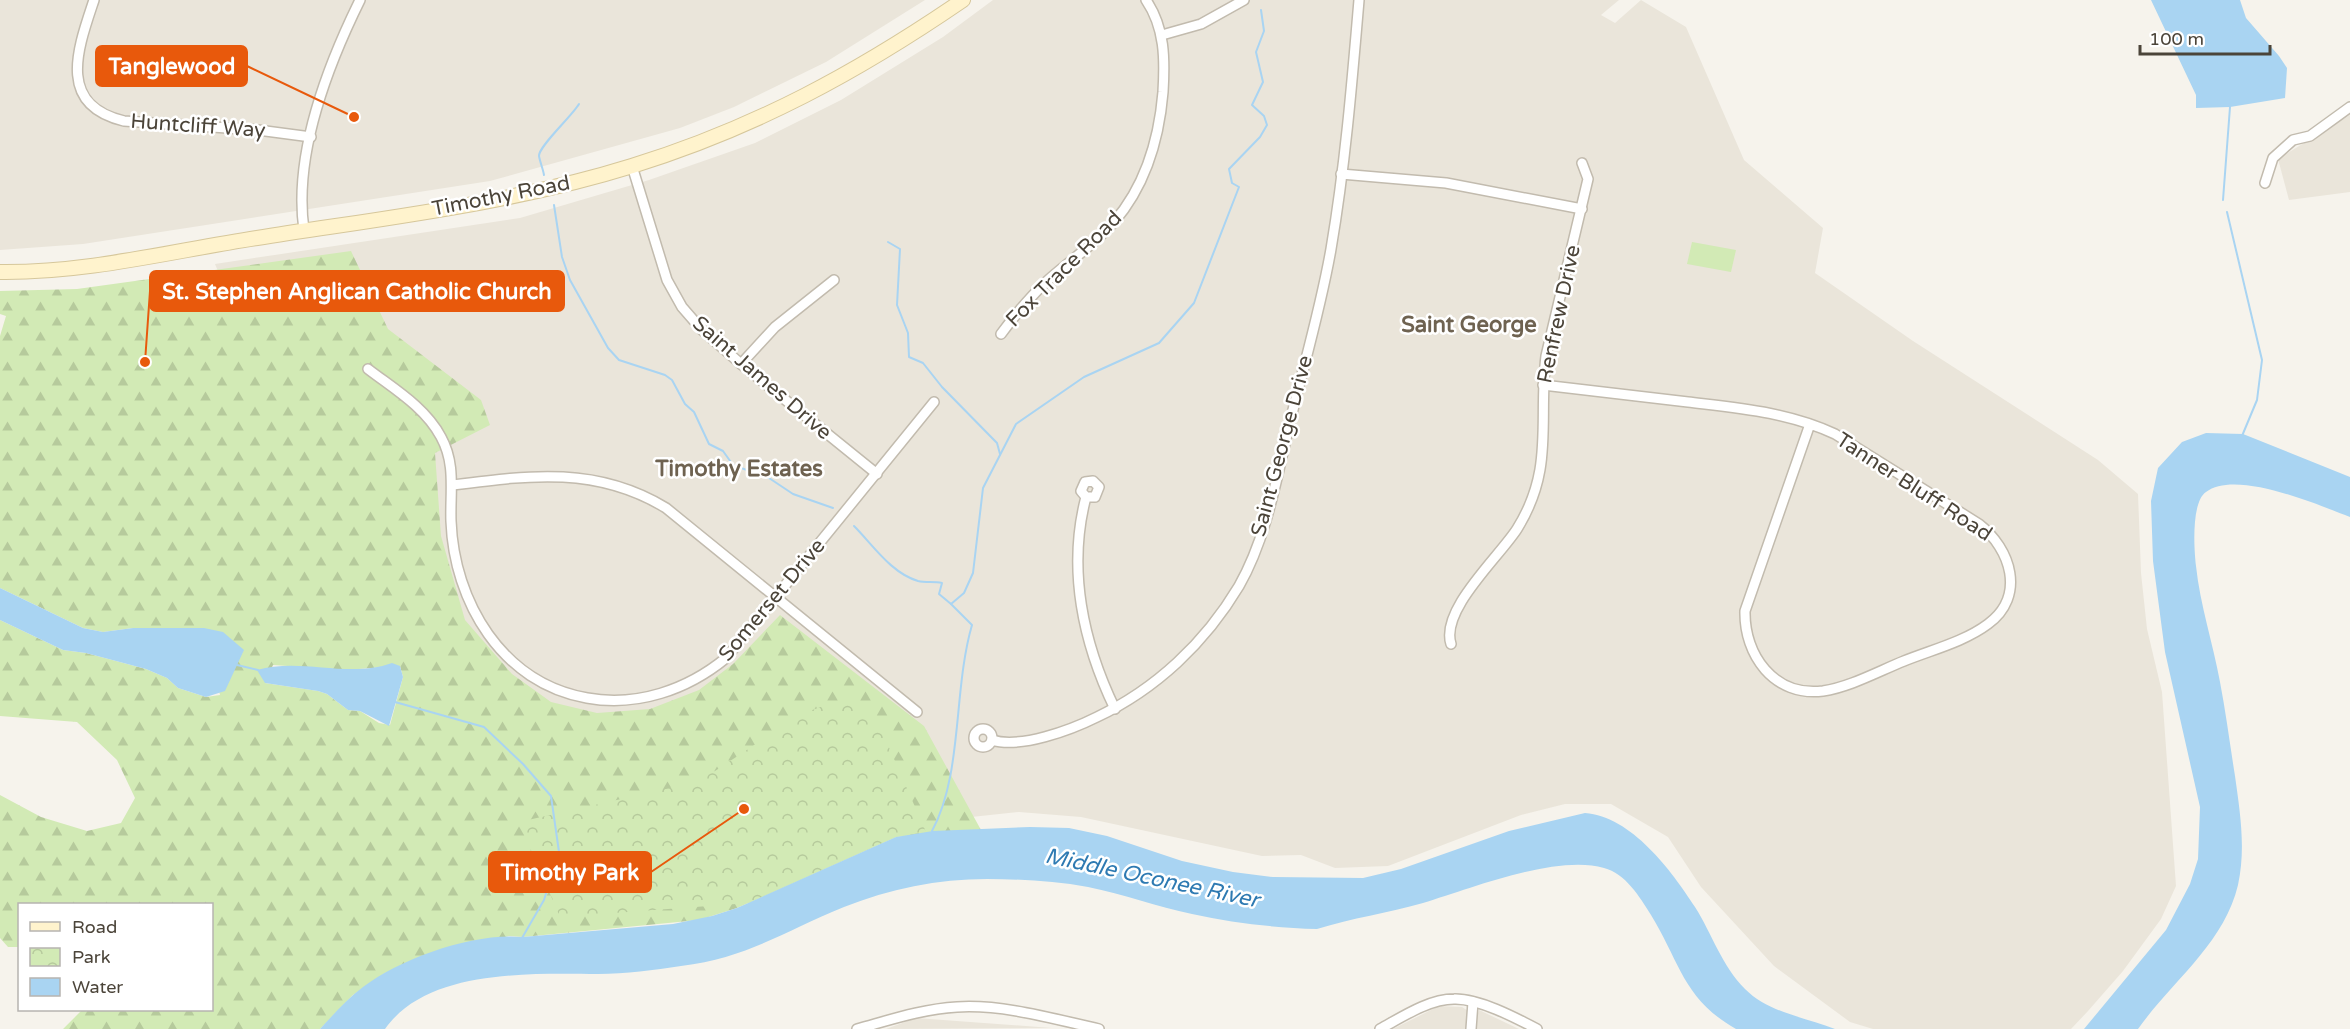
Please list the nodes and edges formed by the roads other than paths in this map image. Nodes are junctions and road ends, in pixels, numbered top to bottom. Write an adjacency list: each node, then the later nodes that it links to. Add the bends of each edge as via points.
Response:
1 (94, 0): 9 (street, Huntcliff Way, via 76,69 85,96 104,114 124,121)
2 (360, 0): 9 (street, via 332,60)
3 (963, 0): 11 (main road, Timothy Road, via 855,71 795,102)
4 (1146, 0): 7 (street, Fox Trace Road)
5 (1244, 0): 7 (street, via 1201,24)
6 (1359, 0): 12 (street, Saint George Drive)
7 (1162, 35): 18 (street, Fox Trace Road, via 1162,111 1151,159 1141,180 1113,222 1032,296)
8 (2350, 107): 13 (street, via 2310,136 2293,140 2273,158)
9 (311, 137): 15 (street, via 303,188)
10 (1582, 163): 14 (street, Renfrew Drive, via 1588,179)
11 (632, 166): 15 (main road, Timothy Road, via 504,198); 19 (street, Saint James Drive, via 673,295 697,325)
12 (1341, 174): 14 (street, via 1465,185); 29 (street, Saint George Drive, via 1319,307 1271,501 1247,570 1227,605 1172,669)
13 (2265, 183)
14 (1582, 209): 21 (street, Renfrew Drive, via 1546,356)
15 (304, 230): 16 (main road, Timothy Road, via 104,265)
16 (0, 272)
17 (834, 280): 19 (street, via 775,327)
18 (1001, 334)
19 (741, 364): 24 (street, Saint James Drive)
20 (368, 369): 25 (street, Somerset Drive, via 432,421 449,455)
21 (1543, 385): 23 (street, Tanner Bluff Road, via 1757,410); 28 (street, Renfrew Drive, via 1545,441 1534,496 1515,531 1456,611 1449,631)
22 (934, 402): 24 (street, Somerset Drive)
23 (1810, 424): 23 (street, Tanner Bluff Road, via 1853,444 1996,538 2007,556 2011,575 2007,595 1995,619 1964,637 1834,688 1797,690 1766,672 1747,641 1745,611)
24 (877, 474): 27 (street, Somerset Drive)
25 (453, 485): 27 (street, via 532,477 591,478 620,485 666,507); 27 (street, Somerset Drive, via 452,534 465,590 478,621 520,669 568,693 618,701 660,694 691,682 726,658)
26 (1086, 497): 29 (street, via 1078,536 1085,631)
27 (777, 597): 30 (street)
28 (1451, 644)
29 (1115, 709): 31 (street, Saint George Drive, via 1043,736 1009,743)
30 (917, 712)
31 (992, 740)
32 (1473, 1002): 36 (street, via 1436,1002); 37 (street); 38 (street)
33 (1061, 1025): 34 (street, via 1010,1011 959,1007 921,1011); 35 (street)
34 (857, 1029)
35 (1099, 1029)
36 (1380, 1029)
37 (1471, 1029)
38 (1537, 1029)

